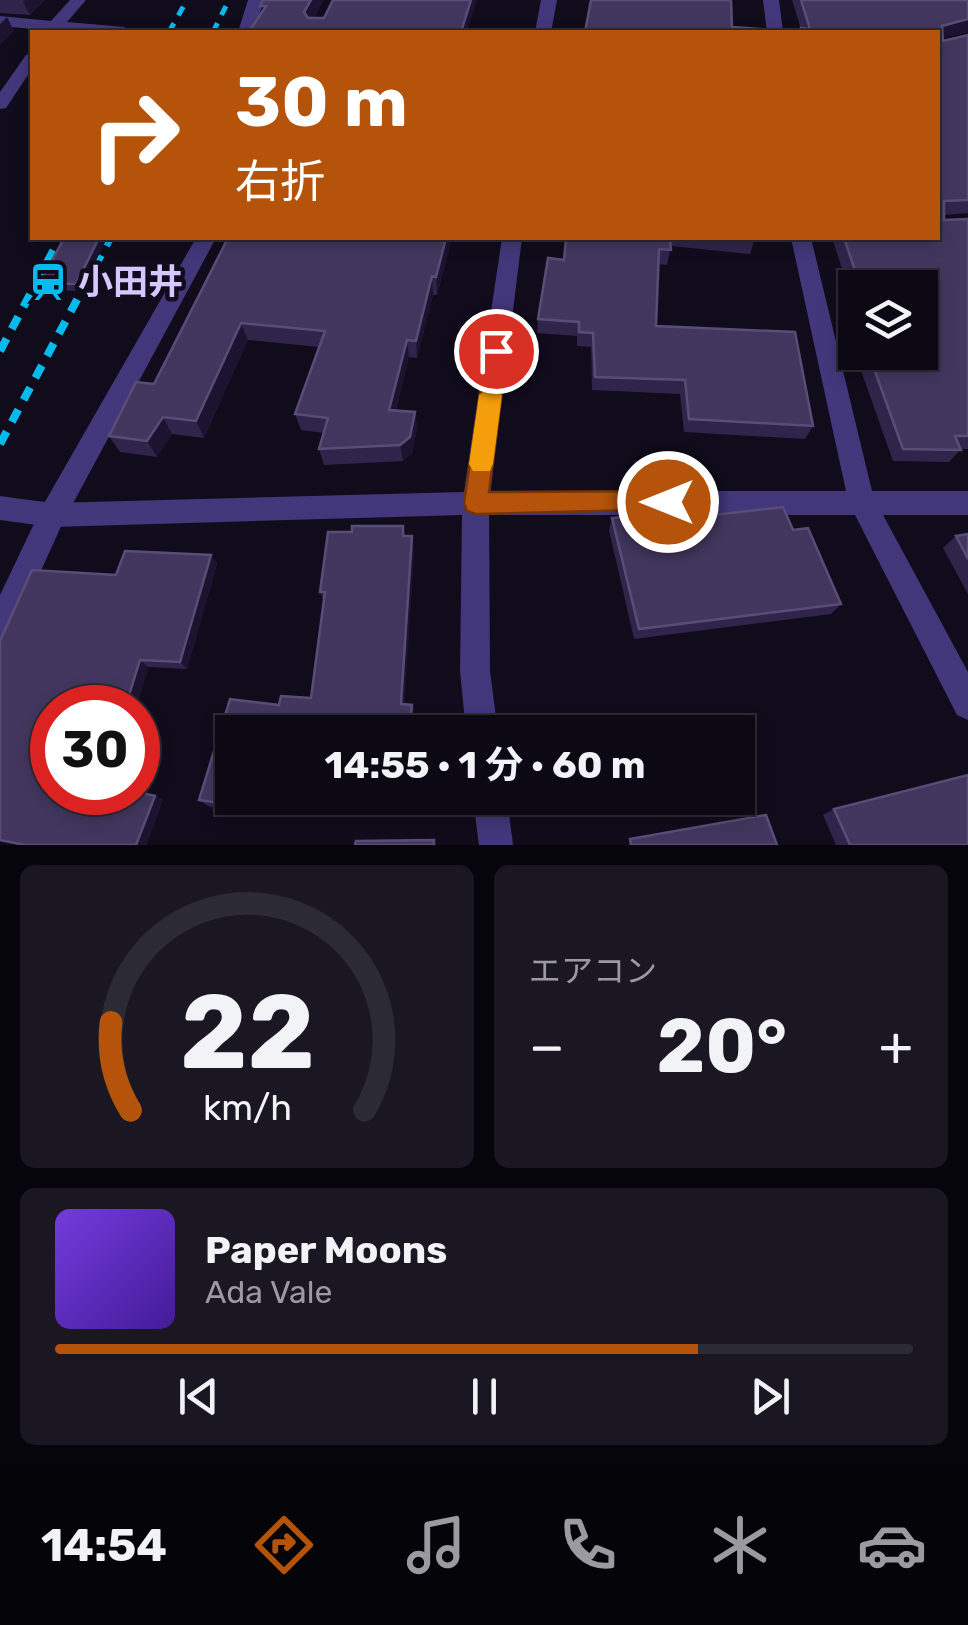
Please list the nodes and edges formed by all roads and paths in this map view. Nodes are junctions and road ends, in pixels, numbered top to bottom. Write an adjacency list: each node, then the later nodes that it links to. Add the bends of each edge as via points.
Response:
1 (78, 0): 6 (street)
2 (256, 0): 7 (street)
3 (549, 0): 8 (street)
4 (771, 0): 9 (street)
5 (0, 20): 6 (street)
6 (53, 29)
7 (247, 30)
8 (543, 30)
9 (775, 30)
10 (30, 61): 11 (street)
11 (0, 104)
12 (205, 240): 19 (street)
13 (512, 240): 16 (street)
14 (801, 240): 15 (street)
15 (862, 500): 16 (street); 17 (street); 21 (street)
16 (476, 503): 19 (street); 22 (street)
17 (968, 503)
18 (0, 508): 19 (street)
19 (52, 515): 20 (street)
20 (0, 627)
21 (968, 704)
22 (480, 715)
23 (492, 815): 24 (street)
24 (496, 845)

